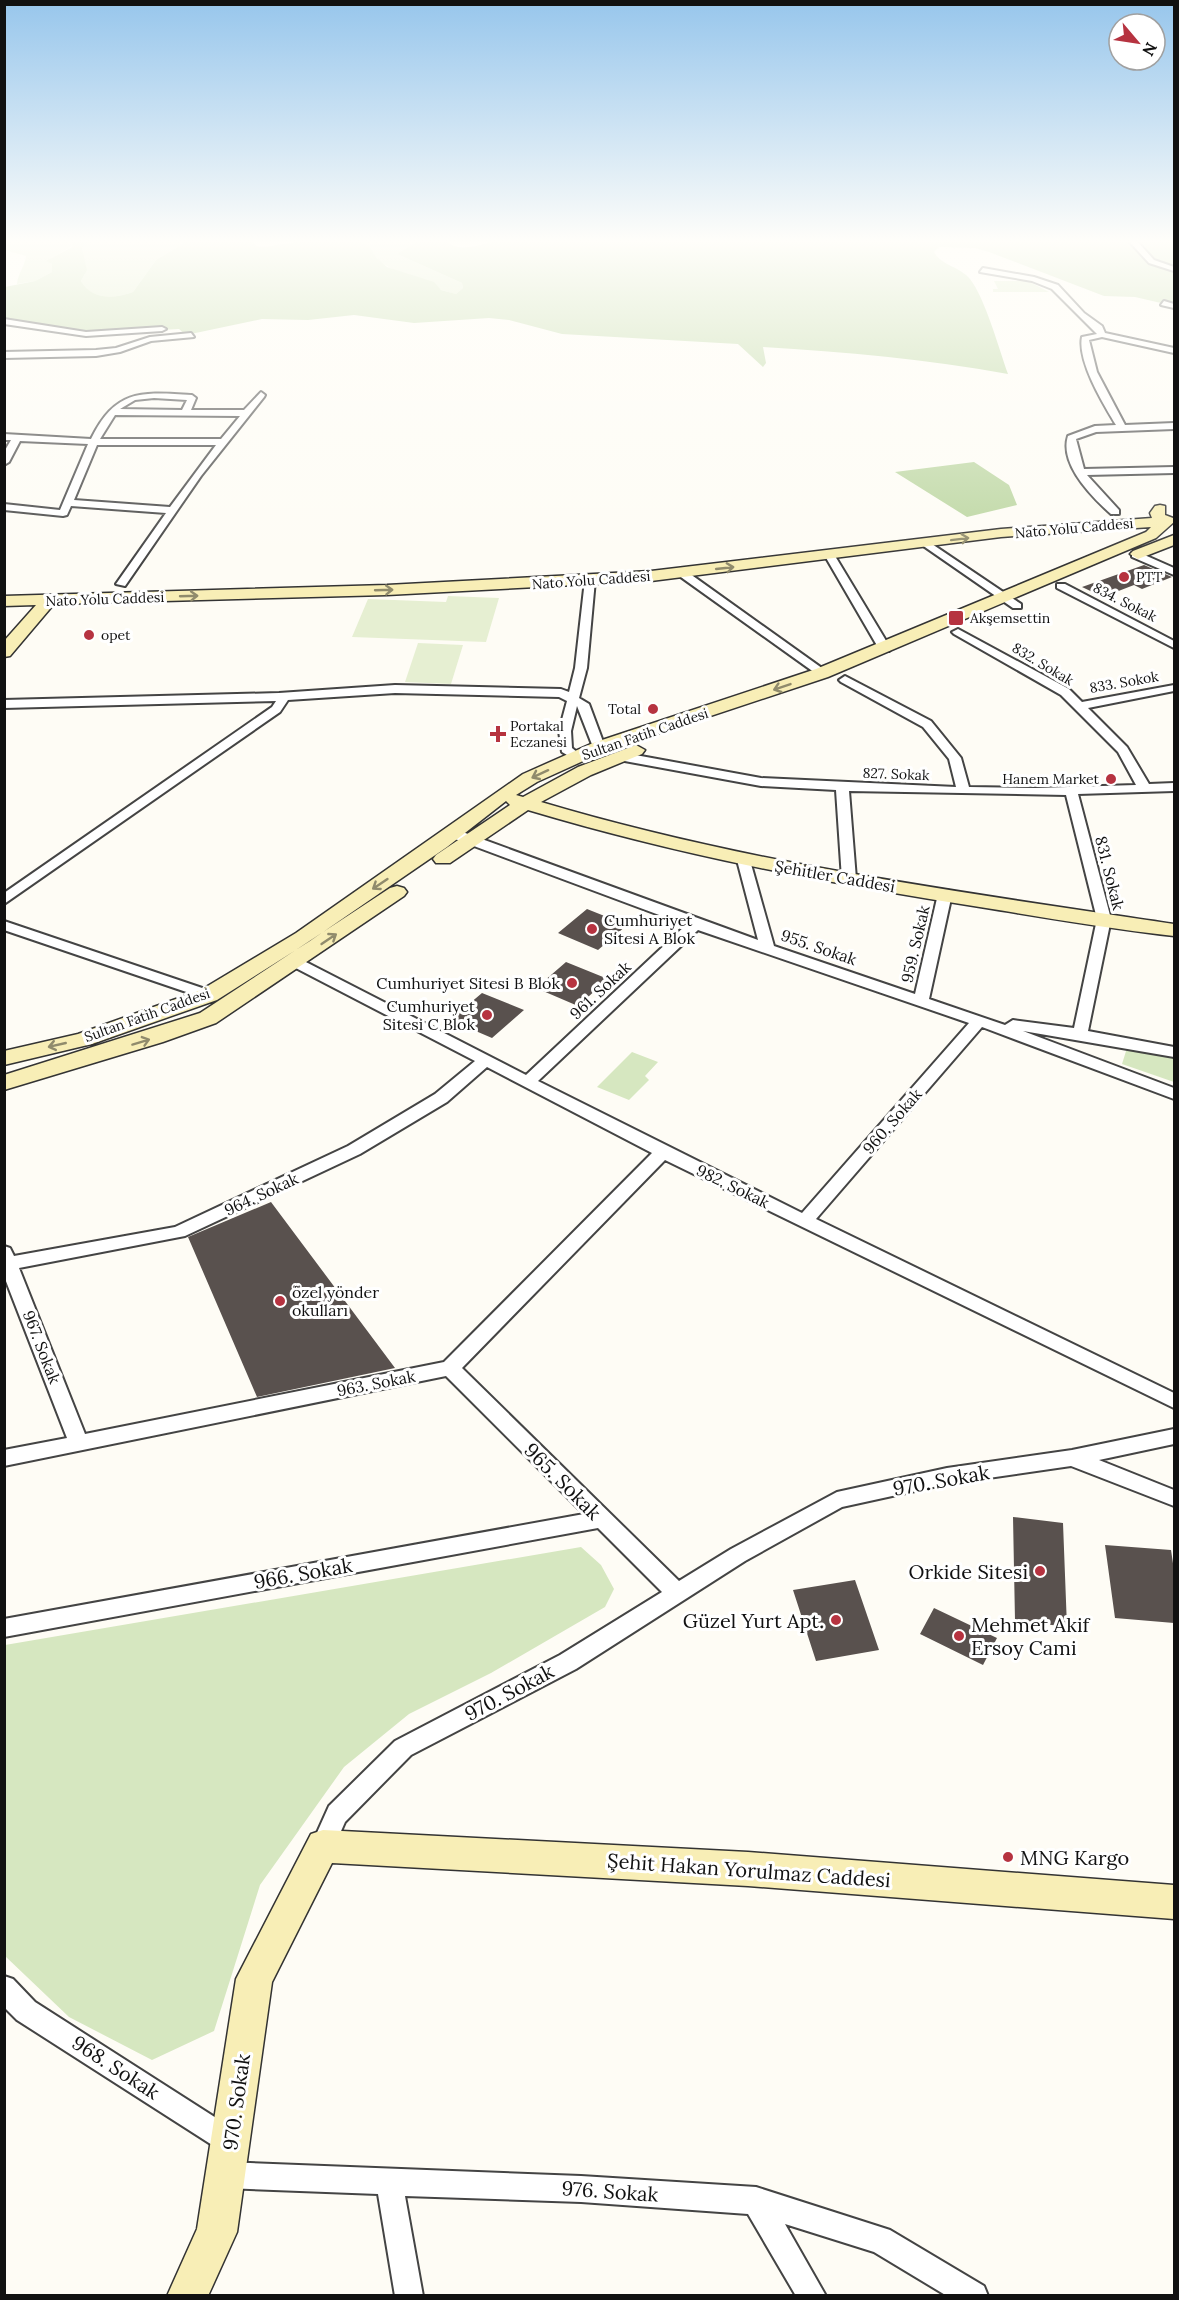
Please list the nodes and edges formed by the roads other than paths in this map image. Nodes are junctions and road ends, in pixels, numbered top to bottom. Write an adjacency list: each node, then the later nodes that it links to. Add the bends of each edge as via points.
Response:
1 (128, 346): 5 (street, via 96,353)
2 (1085, 346): 10 (street)
3 (1156, 346): 4 (street)
4 (1174, 350)
5 (4, 355)
6 (261, 395): 9 (street)
7 (111, 412): 8 (street); 8 (street, via 132,398 147,396 192,398); 14 (street)
8 (186, 412): 9 (street)
9 (246, 413): 15 (street)
10 (1121, 426): 11 (street); 18 (street, via 1095,429 1071,438 1070,448)
11 (1174, 426)
12 (4, 437): 13 (street)
13 (17, 438): 14 (street); 16 (street)
14 (94, 442): 15 (street); 19 (street)
15 (224, 442): 21 (street)
16 (4, 462)
17 (1174, 470): 18 (street)
18 (1083, 472): 22 (street, via 1100,500)
19 (68, 503): 20 (street, via 63,513); 21 (street)
20 (4, 507)
21 (173, 510): 31 (street)
22 (1115, 512): 23 (main road, Nato Yolu Caddesi); 31 (main road, Nato Yolu Caddesi, via 669,560 394,576)
23 (1168, 514): 25 (main road, Nato Yolu Caddesi, one-way to 23); 36 (main road, Sultan Fatih Caddesi, via 1151,535)
24 (1174, 540): 26 (main road, Sultan Fatih Caddesi)
25 (926, 543): 27 (main road, Nato Yolu Caddesi); 36 (street)
26 (1136, 555): 28 (street); 32 (main road, Sultan Fatih Caddesi)
27 (830, 556): 29 (main road, Nato Yolu Caddesi, one-way to 27); 39 (street)
28 (1174, 572)
29 (682, 573): 30 (main road, Nato Yolu Caddesi); 41 (street)
30 (591, 580): 35 (main road, Nato Yolu Caddesi, one-way to 30); 45 (street, via 581,668)
31 (121, 584): 33 (main road, Nato Yolu Caddesi)
32 (1061, 586): 36 (main road, Sultan Fatih Caddesi); 38 (street, 834. Sokak)
33 (4, 588)
34 (4, 601): 35 (main road, Nato Yolu Caddesi)
35 (48, 601): 40 (main road)
36 (1010, 601): 37 (main road, Sultan Fatih Caddesi); 39 (main road, Sultan Fatih Caddesi)
37 (958, 632): 42 (main road, Sultan Fatih Caddesi); 47 (street, 832. Sokak, via 1065,692)
38 (1174, 645)
39 (885, 649): 41 (main road, Sultan Fatih Caddesi)
40 (4, 652)
41 (822, 673): 48 (main road, Sultan Fatih Caddesi, one-way to 48)
42 (845, 680): 49 (main road, Sultan Fatih Caddesi); 54 (street, via 927,724 955,758)
43 (1174, 688): 47 (street, 833. Sokok)
44 (284, 697): 45 (street, via 395,689 518,690); 46 (street); 63 (street, via 276,709)
45 (573, 697): 48 (street, via 583,704); 50 (street, via 565,731 566,749)
46 (4, 704)
47 (1078, 706): 53 (street, 832. Sokak, via 1123,750)
48 (599, 747): 50 (main road, Sultan Fatih Caddesi)
49 (619, 756): 51 (street, 827. Sokak, via 760,782); 57 (main road, Sultan Fatih Caddesi)
50 (577, 757): 56 (main road, Sultan Fatih Caddesi, one-way to 56)
51 (842, 787): 54 (street, 827. Sokak); 61 (street)
52 (1174, 787): 53 (street, 827. Sokak)
53 (1145, 789): 55 (street, 827. Sokak)
54 (963, 790): 55 (street, 827. Sokak)
55 (1071, 791): 64 (street, 831. Sokak)
56 (501, 796): 57 (main road, Şehitler Caddesi); 58 (main road, Sultan Fatih Caddesi)
57 (523, 803): 59 (main road, Sultan Fatih Caddesi); 60 (main road, Şehitler Caddesi)
58 (452, 833): 59 (street, 955. Sokak); 70 (main road, Sultan Fatih Caddesi, one-way to 70, via 303,937)
59 (470, 840): 65 (street, 955. Sokak); 69 (main road, Sultan Fatih Caddesi, one-way to 59)
60 (744, 860): 61 (main road, Şehitler Caddesi); 68 (street)
61 (849, 879): 62 (main road, Şehitler Caddesi)
62 (945, 894): 64 (main road, Şehitler Caddesi); 71 (street, 959. Sokak)
63 (4, 900)
64 (1104, 919): 67 (main road, Şehitler Caddesi); 73 (street, 831. Sokak)
65 (696, 924): 68 (street, 955. Sokak); 77 (street, 961. Sokak)
66 (4, 925): 70 (street)
67 (1174, 930)
68 (767, 948): 71 (street, 955. Sokak)
69 (295, 962): 76 (street, 982. Sokak); 78 (main road, Sultan Fatih Caddesi, one-way to 69, via 208,1018)
70 (208, 994): 75 (main road, Sultan Fatih Caddesi, one-way to 75, via 84,1039)
71 (921, 1001): 72 (street, 955. Sokak)
72 (979, 1021): 73 (street); 79 (street, 955. Sokak); 81 (street, 960. Sokak)
73 (1080, 1034): 74 (street)
74 (1174, 1052)
75 (4, 1058)
76 (486, 1060): 77 (street, 982. Sokak); 82 (street, 964. Sokak, via 441,1098 354,1150 179,1232)
77 (528, 1082): 80 (street, 982. Sokak)
78 (4, 1083)
79 (1174, 1094)
80 (663, 1152): 81 (street, 982. Sokak); 83 (street)
81 (805, 1221): 84 (street, 982. Sokak)
82 (8, 1257): 86 (street, 967. Sokak)
83 (450, 1368): 86 (street, 963. Sokak); 90 (street, 965. Sokak)
84 (1174, 1401)
85 (1174, 1437): 88 (street, 970. Sokak)
86 (78, 1442): 87 (street, 963. Sokak)
87 (4, 1458)
88 (1072, 1458): 89 (street); 91 (street, 970. Sokak, via 946,1476 837,1500)
89 (1174, 1498)
90 (601, 1519): 91 (street, 965. Sokak); 92 (street, 966. Sokak)
91 (677, 1593): 93 (street, 970. Sokak, via 568,1662 403,1748 337,1814)
92 (4, 1628)
93 (323, 1846): 94 (main road, Şehit Hakan Yorulmaz Caddesi, via 715,1866); 96 (main road, 970. Sokak, via 254,1979)
94 (1174, 1902)
95 (4, 1988): 96 (street, 968. Sokak, via 26,2010)
96 (228, 2158): 97 (street, 976. Sokak); 99 (main road, 970. Sokak, via 217,2232)
97 (389, 2181): 98 (street, 976. Sokak, via 580,2188); 100 (street)
98 (756, 2201): 101 (street); 102 (street, 976. Sokak, via 880,2240)
99 (187, 2295)
100 (409, 2295)
101 (812, 2295)
102 (974, 2295)

